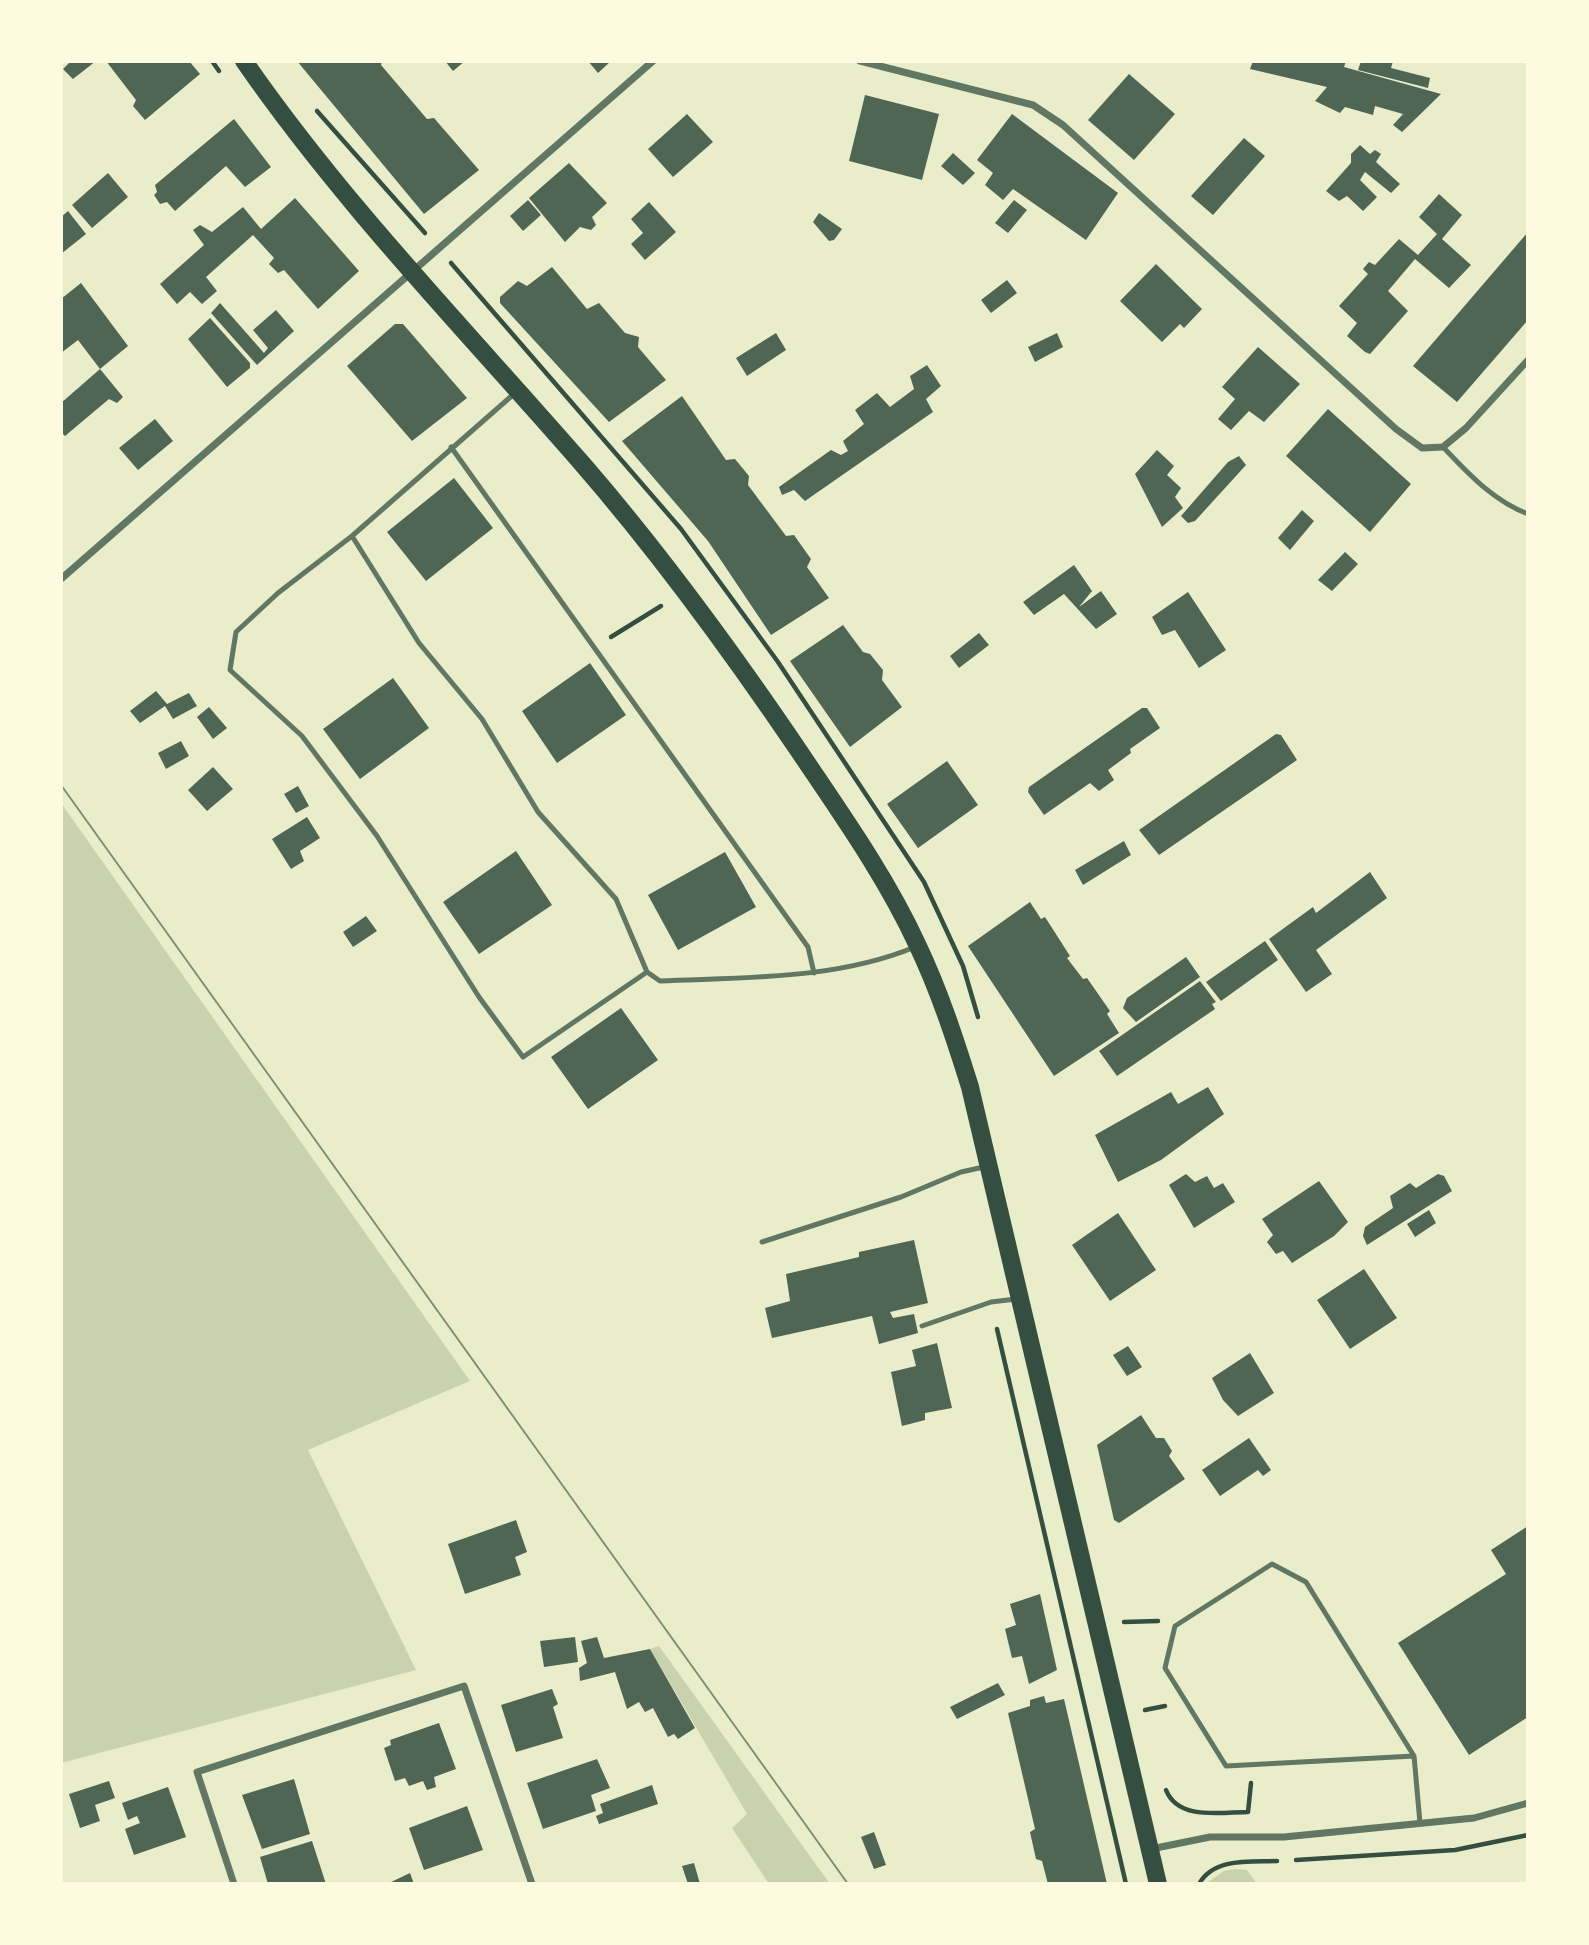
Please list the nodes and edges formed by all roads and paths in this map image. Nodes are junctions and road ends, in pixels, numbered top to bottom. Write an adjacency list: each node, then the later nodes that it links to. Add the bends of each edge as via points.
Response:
1 (244, 61): 6 (main road, via 290,128)
2 (653, 61): 5 (street)
3 (860, 61): 10 (street, via 1032,105 1063,125 1396,429 1422,448)
4 (315, 108): 5 (path)
5 (438, 247): 6 (street)
6 (413, 270): 8 (main road); 13 (street)
7 (1528, 360): 10 (street)
8 (518, 391): 9 (lane); 16 (main road, via 677,578 748,676 889,891)
9 (451, 447): 12 (lane); 15 (lane)
10 (1443, 447): 11 (lane, via 1485,489)
11 (1528, 514)
12 (352, 536): 17 (lane, via 419,643 482,719 538,812 616,899); 17 (lane, via 236,632 230,670 302,736 377,836 479,997 523,1057)
13 (61, 579)
14 (661, 606): 15 (path)
15 (593, 648): 18 (lane, via 808,947)
16 (918, 946): 18 (lane); 19 (main road, via 951,1028)
17 (647, 972): 18 (lane, via 660,981)
18 (814, 974)
19 (989, 1166): 20 (lane); 21 (main road)
20 (762, 1242)
21 (1020, 1298): 22 (lane, via 991,1302); 32 (main road)
22 (922, 1326)
23 (1124, 1622): 24 (path, via 1151,1618)
24 (1175, 1626): 26 (lane, via 1272,1564 1306,1582); 27 (lane, via 1165,1668 1226,1766)
25 (1094, 1752): 35 (path)
26 (1414, 1756): 27 (lane); 30 (lane)
27 (1253, 1764): 28 (path, via 1248,1812 1197,1813 1175,1804)
28 (1167, 1795)
29 (1528, 1803): 30 (street, via 1474,1818)
30 (1420, 1823): 32 (street, via 1284,1837 1210,1837)
31 (1528, 1835): 37 (path, via 1455,1850 1236,1863 1215,1868)
32 (1150, 1849): 36 (main road)
33 (234, 1884): 34 (street, via 197,1772 464,1686)
34 (532, 1884)
35 (1126, 1884)
36 (1158, 1884)
37 (1199, 1884)

